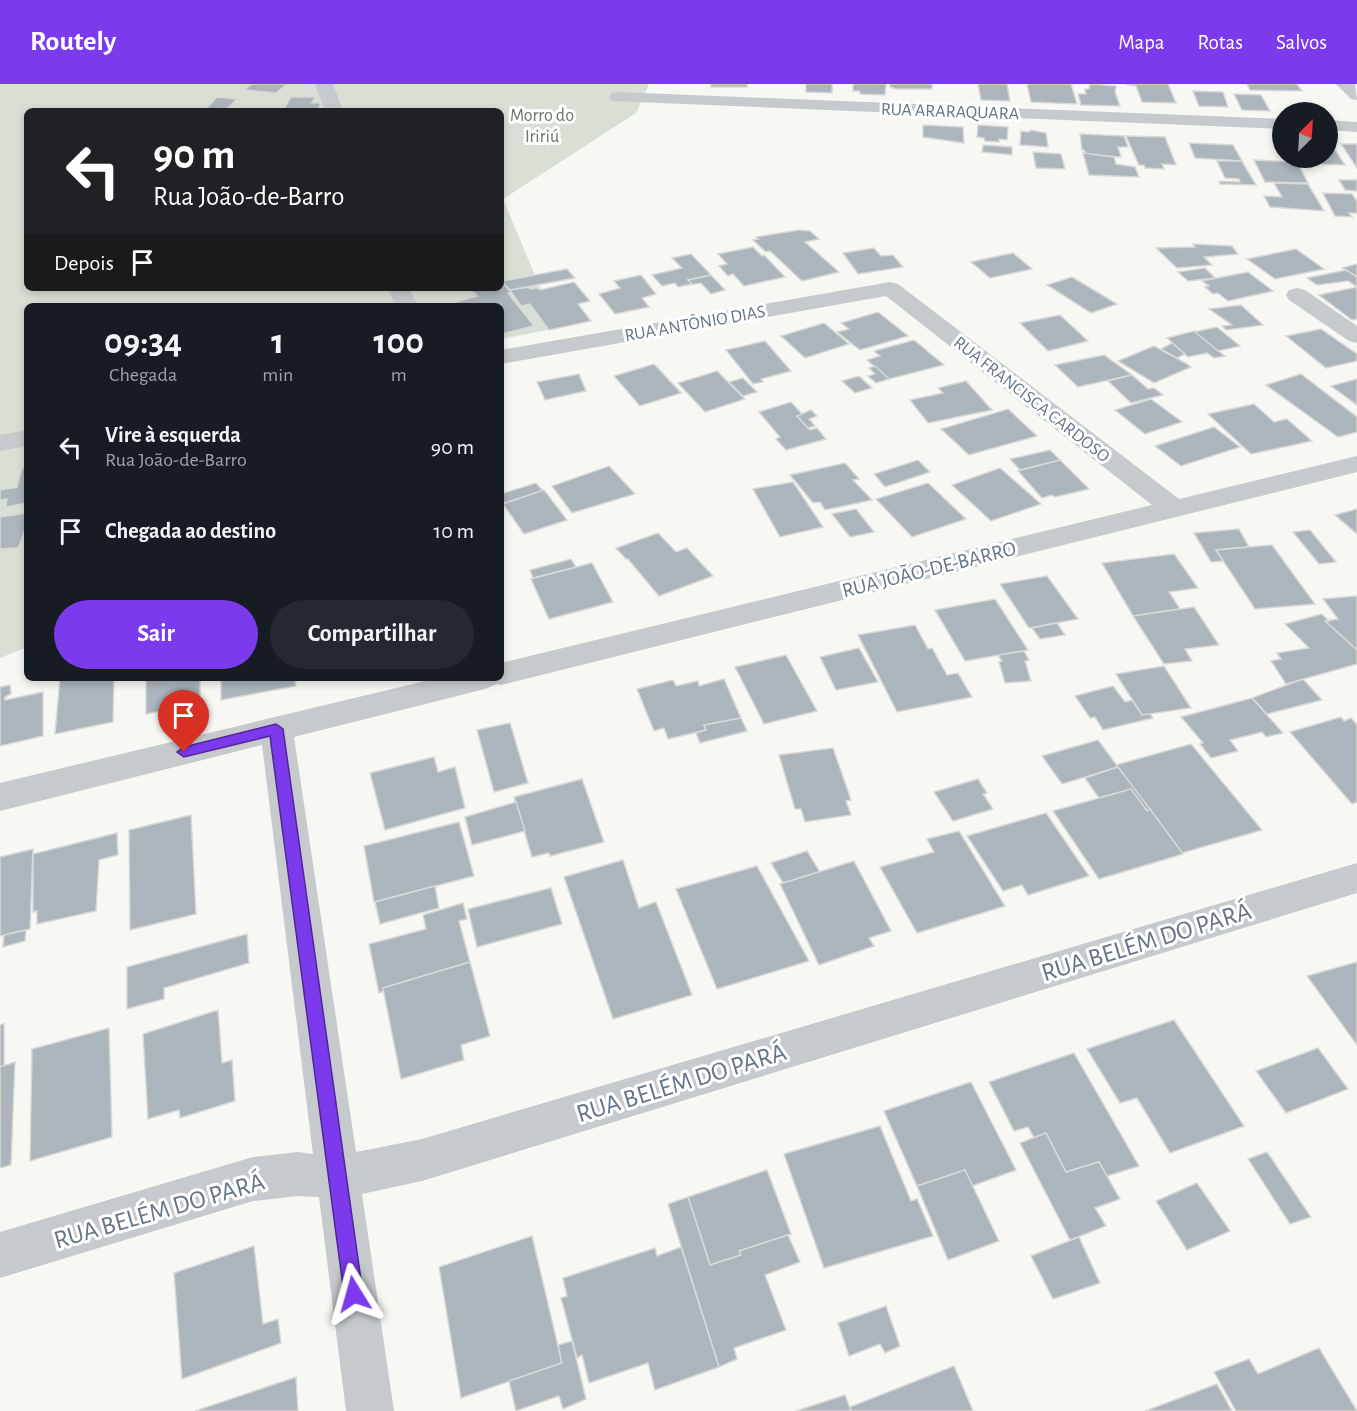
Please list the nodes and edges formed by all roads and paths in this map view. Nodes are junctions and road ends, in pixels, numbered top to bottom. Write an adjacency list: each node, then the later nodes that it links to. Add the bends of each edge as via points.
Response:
1 (324, 84): 5 (street)
2 (1345, 84): 3 (street)
3 (1357, 94)
4 (618, 98): 6 (street, RUA ARARAQUARA)
5 (333, 108)
6 (1272, 124)
7 (1338, 126): 8 (street)
8 (1357, 127)
9 (890, 290): 12 (street, RUA ANTÔNIO DIAS); 16 (street, RUA FRANCISCA CARDOSO)
10 (1297, 295): 11 (street)
11 (1357, 336)
12 (504, 356)
13 (24, 439): 14 (street)
14 (0, 443)
15 (1357, 464): 16 (street, RUA JOÃO-DE-BARRO)
16 (1174, 509): 17 (street, RUA JOÃO-DE-BARRO)
17 (504, 673)
18 (473, 681): 19 (street)
19 (276, 729): 20 (street); 22 (street)
20 (0, 797)
21 (1357, 878): 22 (street, RUA BELÉM DO PARÁ, via 422,1160)
22 (337, 1177): 23 (street, RUA BELÉM DO PARÁ, via 298,1174 253,1179); 24 (street)
23 (0, 1255)
24 (370, 1411)

